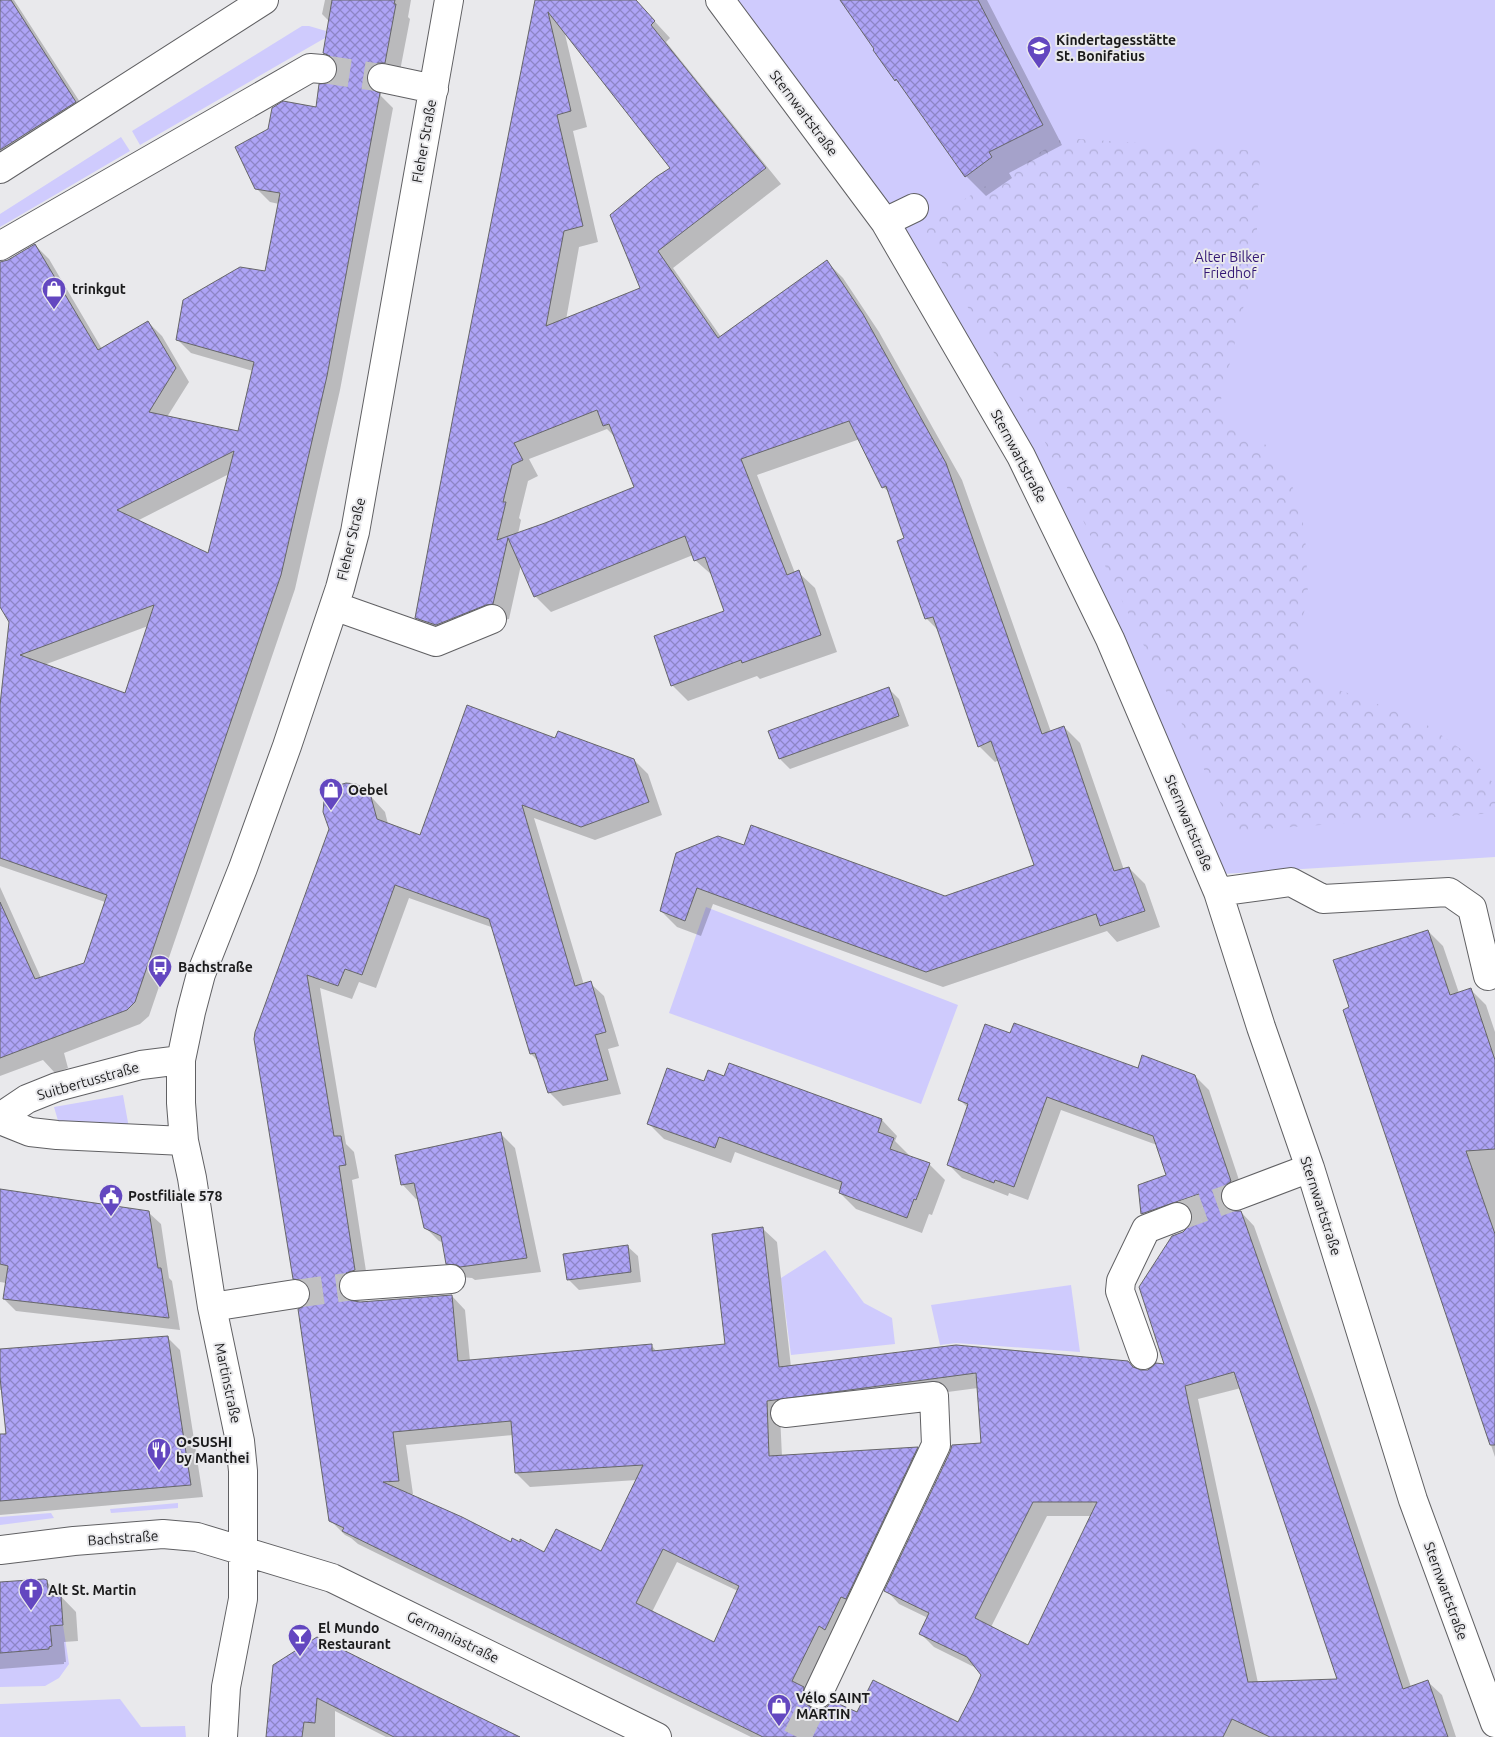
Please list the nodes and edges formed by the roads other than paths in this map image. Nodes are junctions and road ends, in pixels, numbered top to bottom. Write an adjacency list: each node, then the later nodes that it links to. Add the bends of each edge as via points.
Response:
1 (264, 0): 7 (street)
2 (449, 0): 6 (street, Fleher Straße)
3 (720, 0): 9 (street, Sternwartstraße)
4 (322, 69): 10 (street, via 310,68)
5 (382, 78): 6 (street)
6 (434, 88): 11 (street, Fleher Straße, via 354,532)
7 (0, 168)
8 (914, 208): 9 (street)
9 (885, 222): 13 (street, Sternwartstraße, via 1021,456 1110,639)
10 (0, 246)
11 (334, 606): 12 (street, via 436,642); 15 (street, Fleher Straße, via 287,746 201,974)
12 (492, 619)
13 (1218, 892): 14 (street, via 1291,882 1323,899 1450,892 1472,908); 18 (street, Sternwartstraße)
14 (1488, 976)
15 (181, 1060): 16 (street, Suitbertusstraße, via 141,1065 57,1087 27,1099); 17 (street, Martinstraße)
16 (0, 1118): 17 (street, Suitbertusstraße, via 30,1132)
17 (184, 1141): 24 (street, Martinstraße)
18 (1310, 1168): 19 (street); 30 (street, Sternwartstraße, via 1413,1500)
19 (1236, 1196)
20 (1177, 1217): 25 (street, via 1146,1229 1121,1281 1120,1291)
21 (451, 1279): 22 (street)
22 (354, 1286)
23 (295, 1294): 24 (street)
24 (212, 1307): 28 (street, Martinstraße, via 240,1441)
25 (1143, 1355)
26 (785, 1414): 29 (street, via 934,1396 936,1445)
27 (0, 1550): 28 (street, Bachstraße, via 163,1534 197,1537)
28 (243, 1551): 31 (street, Martinstraße, via 243,1599 226,1687); 32 (street, Germaniastraße, via 332,1578)
29 (818, 1694)
30 (1495, 1723)
31 (223, 1737)
32 (657, 1737)

